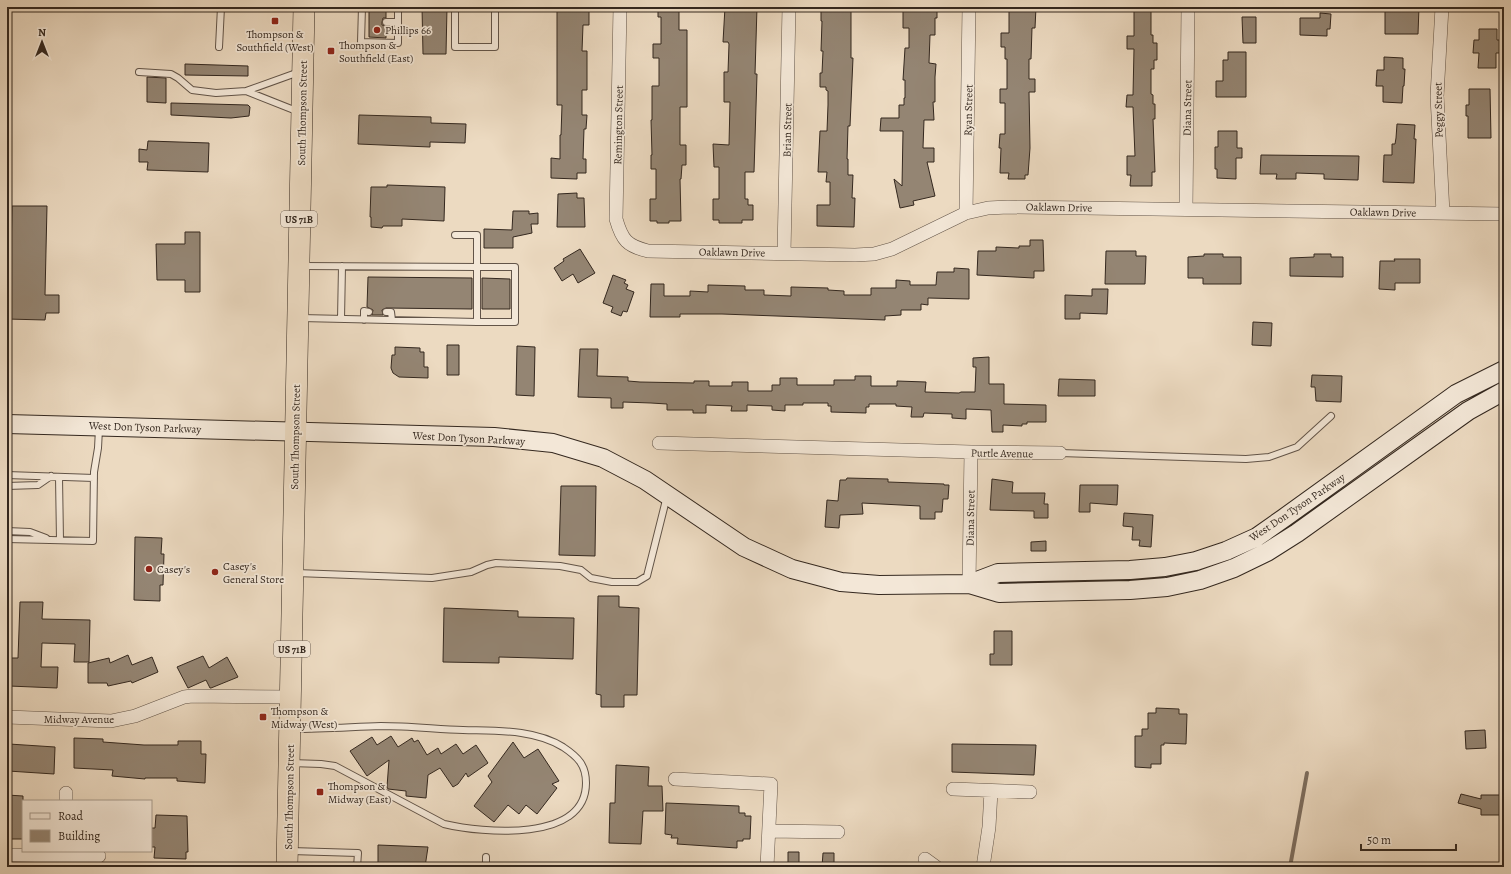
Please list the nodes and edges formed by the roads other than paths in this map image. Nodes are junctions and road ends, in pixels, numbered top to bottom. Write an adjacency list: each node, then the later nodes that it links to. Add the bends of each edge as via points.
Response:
1 (221, 7): 16 (lane)
2 (304, 7): 17 (highway, South Thompson Street / US 71B)
3 (362, 7): 12 (lane)
4 (398, 7): 15 (lane)
5 (455, 7): 11 (lane, via 455,47 495,47)
6 (620, 7): 26 (street, Remington Street, via 616,219)
7 (788, 7): 27 (street, Brian Street)
8 (970, 7): 23 (street, Ryan Street)
9 (1188, 7): 21 (street, Diana Street)
10 (1442, 7): 22 (street, Peggy Street, via 1437,96)
11 (495, 10)
12 (362, 21): 13 (lane); 15 (lane, via 362,42 398,43)
13 (369, 22)
14 (386, 22): 15 (lane)
15 (398, 22)
16 (219, 47)
17 (302, 71): 19 (lane); 20 (highway, South Thompson Street / US 71B)
18 (139, 72): 19 (lane, via 171,74 192,90 216,93)
19 (246, 91): 20 (lane)
20 (301, 113): 28 (highway, South Thompson Street / US 71B)
21 (1186, 210): 22 (street, Oaklawn Drive); 23 (street, Oaklawn Drive, via 1008,207 988,208)
22 (1443, 213): 24 (street, Oaklawn Drive)
23 (966, 214): 27 (street, Oaklawn Drive, via 892,249 874,254)
24 (1504, 214)
25 (455, 235): 30 (lane, via 477,235)
26 (626, 241): 27 (street, Oaklawn Drive, via 636,248 648,251)
27 (784, 253)
28 (298, 266): 29 (lane); 33 (highway, South Thompson Street / US 71B)
29 (342, 266): 30 (lane); 34 (lane)
30 (477, 267): 37 (lane); 37 (lane, via 515,267 515,322)
31 (369, 312): 35 (lane, via 364,311)
32 (386, 312): 36 (lane, via 391,312)
33 (297, 318): 34 (lane); 43 (highway, South Thompson Street / US 71B)
34 (341, 319): 35 (lane)
35 (364, 320): 36 (lane)
36 (392, 320): 37 (lane)
37 (477, 322)
38 (1504, 370): 58 (main road, West Don Tyson Parkway, via 1456,394 1257,537 1226,551 1196,561 1165,567 998,573)
39 (1504, 391): 58 (main road, West Don Tyson Parkway, via 1468,411 1297,534 1234,568 1200,580 1167,587 1130,590 999,593)
40 (1331, 416): 46 (lane, Purtle Avenue, via 1297,447 1269,457 1246,459)
41 (7, 424): 42 (main road, West Don Tyson Parkway)
42 (99, 426): 43 (main road, West Don Tyson Parkway); 50 (lane)
43 (295, 432): 52 (main road, West Don Tyson Parkway, via 505,438 553,444 603,458); 57 (highway, South Thompson Street / US 71B)
44 (659, 444): 45 (street, Purtle Avenue)
45 (971, 452): 46 (street, Purtle Avenue); 58 (street, Diana Street)
46 (1060, 453)
47 (7, 475): 48 (lane)
48 (51, 476): 49 (lane); 51 (lane, via 38,485)
49 (59, 477): 50 (lane); 56 (lane)
50 (94, 478): 56 (lane, via 93,541)
51 (7, 486)
52 (667, 495): 57 (lane, via 647,576 637,582 612,582 591,578 581,570 560,566 496,563 471,572 432,578); 58 (main road, West Don Tyson Parkway, via 744,547 792,569 841,582 879,585)
53 (7, 531): 55 (lane, via 30,532)
54 (7, 538): 55 (lane)
55 (50, 539): 56 (lane)
56 (60, 540)
57 (293, 573): 59 (highway, South Thompson Street / US 71B)
58 (969, 584)
59 (291, 697): 60 (street, Midway Avenue, via 184,697 135,716 111,721); 61 (highway, South Thompson Street / US 71B)
60 (7, 717)
61 (290, 729): 62 (highway, South Thompson Street / US 71B); 62 (lane, via 329,730 382,726 514,732 543,738 563,747 580,761 586,774 586,790 580,806 566,819 548,826 497,832 464,829 444,824 334,766)
62 (290, 763): 73 (highway, South Thompson Street / US 71B)
63 (675, 779): 67 (street, via 771,784)
64 (953, 790): 65 (street)
65 (991, 791): 66 (street); 77 (street)
66 (1030, 792)
67 (769, 831): 68 (street); 76 (street)
68 (838, 832)
69 (7, 855): 72 (street)
70 (99, 856): 72 (street)
71 (486, 857): 75 (lane)
72 (66, 858)
73 (288, 859): 74 (lane, via 358,853)
74 (357, 867)
75 (486, 867)
76 (767, 867)
77 (983, 867)

